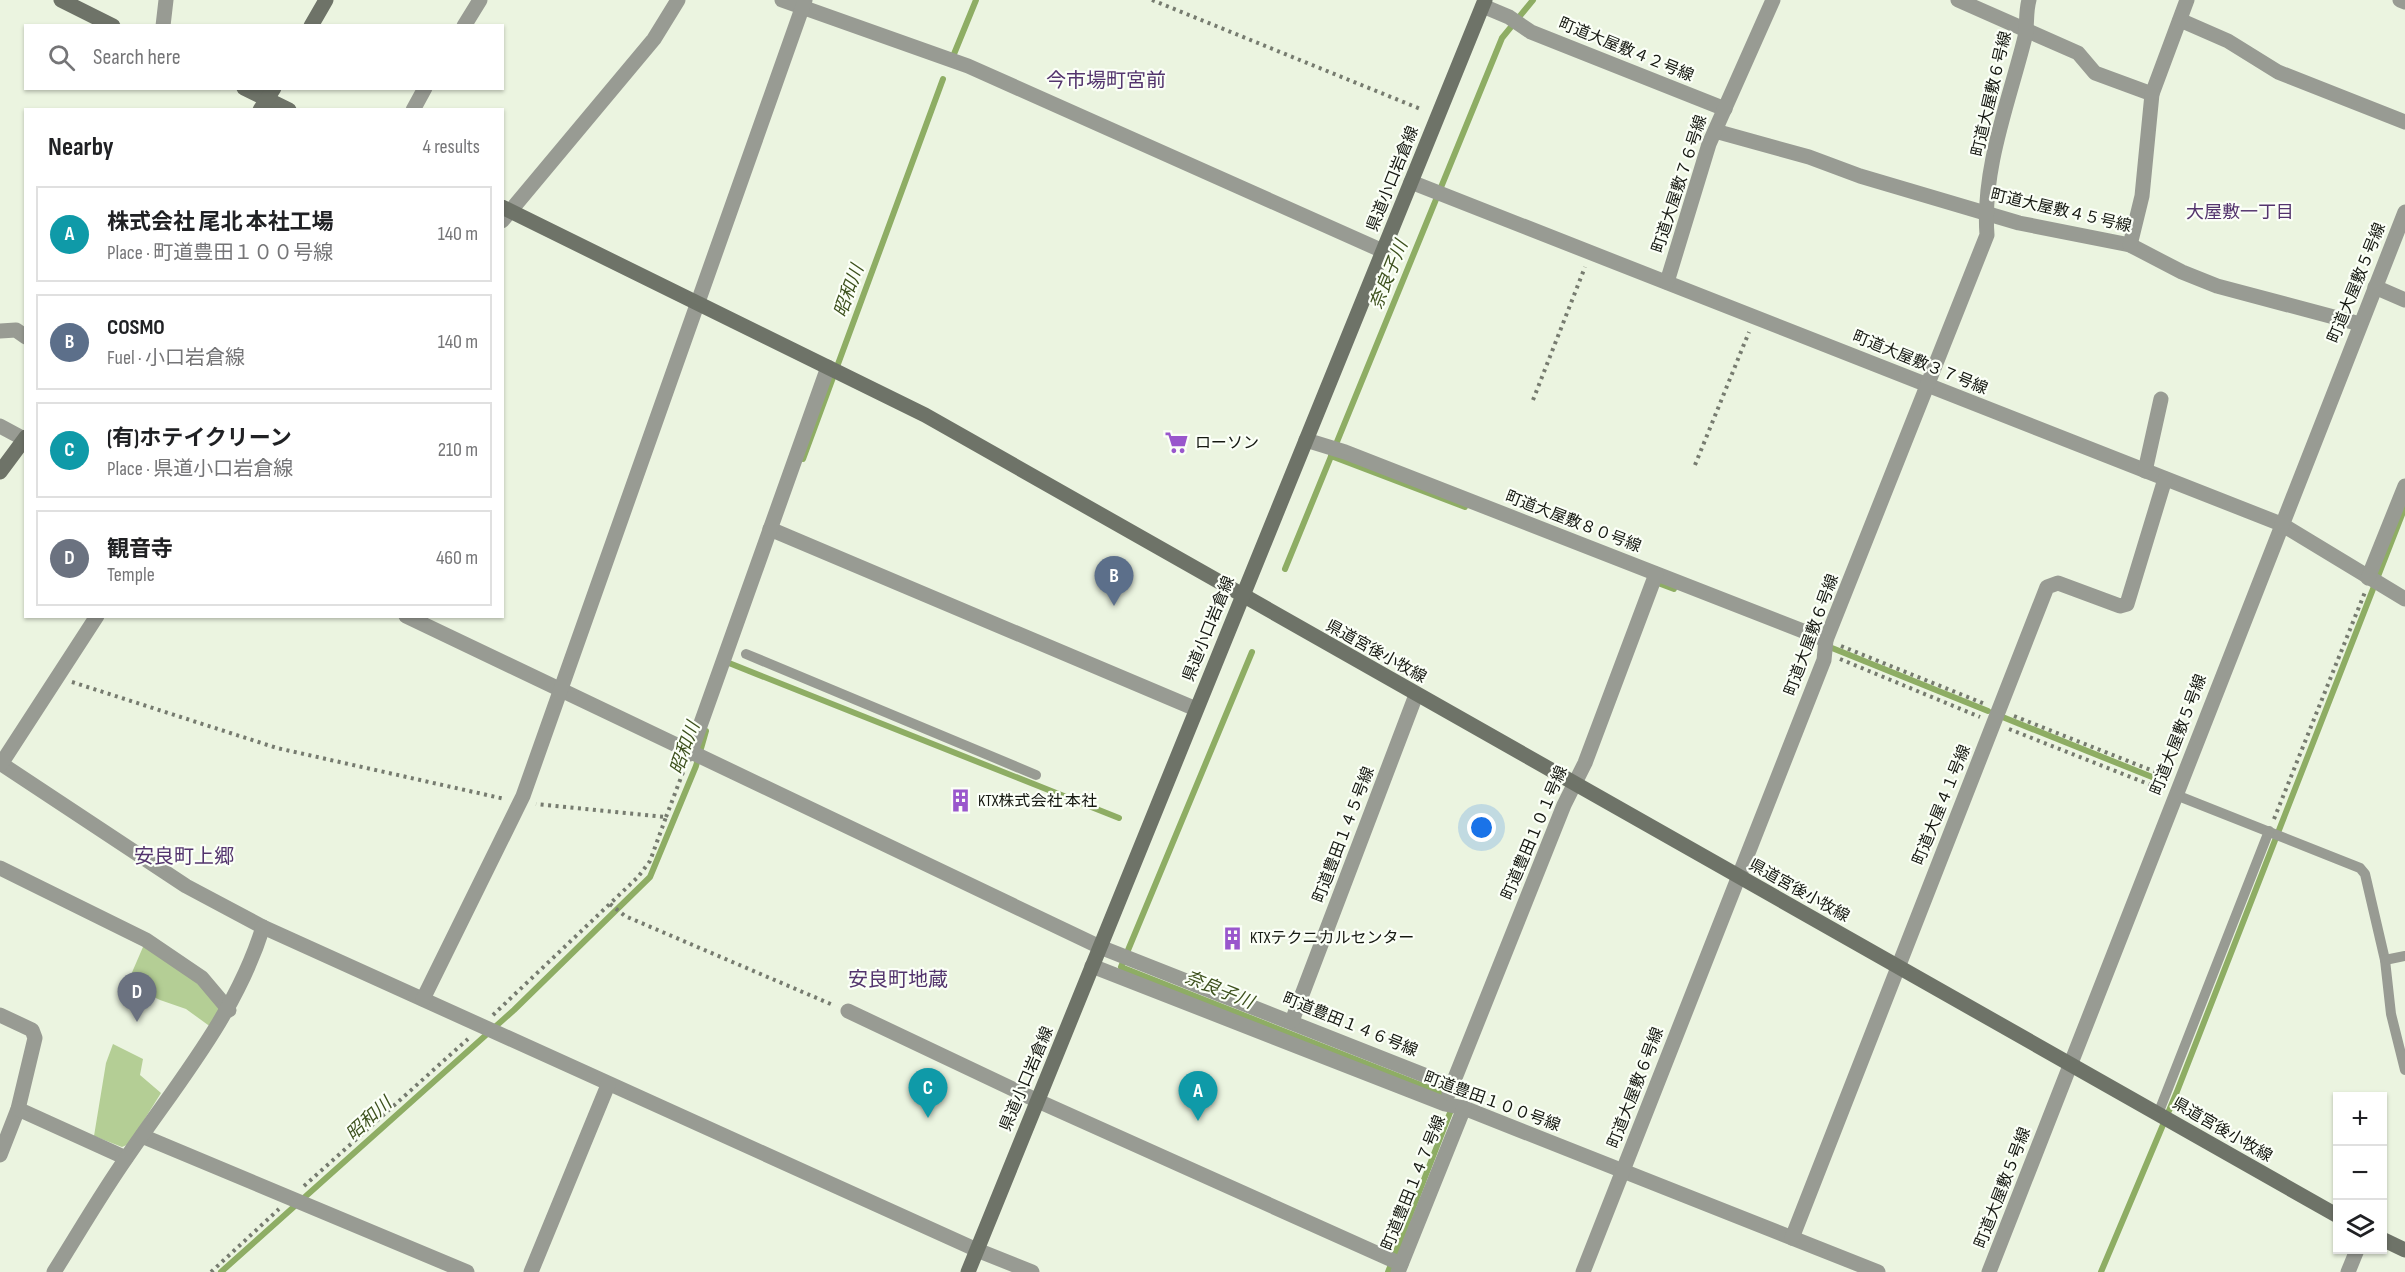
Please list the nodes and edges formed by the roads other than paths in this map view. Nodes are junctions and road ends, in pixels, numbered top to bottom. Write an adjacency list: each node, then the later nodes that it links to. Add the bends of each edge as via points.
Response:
1 (61, 0): 16 (main road)
2 (166, 0): 17 (street)
3 (326, 0): 18 (main road)
4 (480, 0): 19 (street)
5 (678, 0): 33 (street, via 654,39)
6 (782, 0): 14 (street)
7 (1773, 0): 27 (street, 町道大屋敷７６号線)
8 (1958, 0): 20 (street)
9 (2029, 0): 20 (street, 町道大屋敷６号線)
10 (2187, 0): 15 (street)
11 (2400, 0): 12 (street)
12 (2405, 2)
13 (1484, 3): 27 (street, 町道大屋敷４２号線, via 1532,32); 30 (main road, 県道小口岩倉線)
14 (803, 4): 35 (street, via 968,66); 39 (street)
15 (2180, 20): 23 (street); 28 (street, via 2228,41 2278,72)
16 (110, 24)
17 (164, 24)
18 (312, 24)
19 (465, 24)
20 (2025, 28): 23 (street, via 2078,53 2095,73); 31 (street, 町道大屋敷６号線, via 2002,117)
21 (248, 90): 24 (main road)
22 (424, 90): 26 (street)
23 (2152, 94): 34 (street, via 2142,196)
24 (267, 99): 25 (main road)
25 (285, 108)
26 (413, 108)
27 (1725, 109): 29 (street, 町道大屋敷７６号線)
28 (2405, 122)
29 (1715, 131): 31 (street, 町道大屋敷４５号線); 36 (street, 町道大屋敷７６号線)
30 (1411, 182): 35 (main road, 県道小口岩倉線); 36 (street, 町道大屋敷３７号線)
31 (1986, 212): 34 (street, 町道大屋敷４５号線, via 2019,223); 44 (street, 町道大屋敷６号線, via 1988,236)
32 (2405, 212): 37 (street, 町道大屋敷５号線)
33 (506, 213): 39 (main road, 県道宮後小牧線)
34 (2130, 245): 40 (street, 町道大屋敷４５号線, via 2217,286)
35 (1383, 251): 49 (main road, 県道小口岩倉線)
36 (1667, 282): 44 (street, 町道大屋敷３７号線)
37 (2374, 287): 38 (street); 40 (street, 町道大屋敷５号線)
38 (2405, 300)
39 (699, 303): 43 (main road, 県道宮後小牧線); 64 (street)
40 (2360, 324): 54 (street, 町道大屋敷５号線)
41 (0, 332): 42 (street, via 16,330)
42 (24, 336)
43 (835, 370): 55 (street); 58 (main road, 県道宮後小牧線, via 925,415)
44 (1929, 386): 50 (street, 町道大屋敷３７号線); 62 (street, 町道大屋敷６号線)
45 (2161, 399): 50 (street)
46 (0, 426): 47 (street)
47 (24, 438)
48 (24, 440): 51 (main road)
49 (1306, 440): 56 (street, 町道大屋敷８０号線); 58 (main road, 県道小口岩倉線)
50 (2145, 471): 52 (street, 町道大屋敷３７号線)
51 (0, 472)
52 (2165, 479): 54 (street, 町道大屋敷３７号線); 80 (street, 町道大屋４１号線, via 2127,604 2120,606 2058,583 2047,587)
53 (2405, 486): 57 (street)
54 (2281, 524): 57 (street, 町道大屋敷３７号線); 71 (street, 町道大屋敷５号線)
55 (777, 532): 66 (street); 67 (street)
56 (1656, 574): 62 (street, 町道大屋敷８０号線); 70 (street, 町道豊田１０１号線)
57 (2368, 578): 59 (street, 町道大屋敷３７号線)
58 (1242, 597): 65 (main road, 県道宮後小牧線); 66 (main road, 県道小口岩倉線)
59 (2405, 599)
60 (97, 618): 68 (street)
61 (410, 618): 64 (street, 町道豊田１４６号線)
62 (1826, 640): 74 (street, 町道大屋敷６号線, via 1824,660)
63 (746, 654): 69 (lane)
64 (562, 690): 67 (street, 町道豊田１４６号線); 81 (street, via 520,802)
65 (1416, 695): 70 (main road, 県道宮後小牧線); 85 (street, 町道豊田１４５号線)
66 (1196, 709): 76 (main road, 県道小口岩倉線)
67 (690, 754): 76 (street, 町道豊田１４６号線)
68 (0, 764): 75 (street, via 186,886)
69 (1036, 775)
70 (1574, 784): 74 (main road, 県道宮後小牧線); 90 (street, 町道豊田１０１号線)
71 (2176, 795): 72 (lane); 87 (street, 町道大屋敷５号線)
72 (2269, 831): 78 (lane, via 2360,868 2365,874); 95 (lane)
73 (0, 868): 82 (street, via 146,940 202,978)
74 (1738, 877): 80 (main road, 県道宮後小牧線); 99 (street, 町道大屋敷６号線)
75 (263, 927): 81 (street); 82 (street, via 253,961)
76 (1100, 947): 79 (main road, 県道小口岩倉線); 85 (street, 町道豊田１４６号線)
77 (2405, 956): 78 (lane)
78 (2385, 960): 88 (lane, via 2391,1014)
79 (1092, 966): 86 (street, 町道豊田１００号線); 91 (main road, 県道小口岩倉線)
80 (1898, 968): 87 (main road, 県道宮後小牧線); 101 (street, 町道大屋４１号線)
81 (423, 999): 89 (street)
82 (229, 1010): 96 (street)
83 (848, 1011): 91 (street)
84 (0, 1015): 94 (street, via 32,1030 35,1038)
85 (1292, 1021): 86 (lane); 90 (street, 町道豊田１４６号線)
86 (1284, 1042): 92 (street, 町道豊田１００号線)
87 (2070, 1066): 95 (main road, 県道宮後小牧線); 114 (street, 町道大屋敷５号線)
88 (2405, 1070)
89 (608, 1085): 103 (street); 109 (street)
90 (1452, 1086): 92 (street, 町道豊田１０１号線)
91 (1038, 1101): 103 (main road, 県道小口岩倉線); 106 (street)
92 (1445, 1104): 93 (street, 町道豊田１００号線)
93 (1464, 1108): 99 (street, 町道豊田１００号線); 106 (street, 町道豊田１４７号線)
94 (18, 1109): 97 (street); 98 (street)
95 (2158, 1114): 100 (main road, 県道宮後小牧線)
96 (142, 1136): 98 (street); 108 (street)
97 (0, 1155)
98 (126, 1158): 107 (street)
99 (1623, 1171): 101 (street, 町道豊田１００号線); 112 (street, 町道大屋敷６号線)
100 (2333, 1214)
101 (1792, 1238): 113 (street, 町道豊田１００号線)
102 (2387, 1241): 104 (main road)
103 (977, 1250): 110 (main road, 県道小口岩倉線); 111 (street)
104 (2405, 1250)
105 (2355, 1254): 115 (street)
106 (1400, 1268)
107 (54, 1272)
108 (467, 1272)
109 (531, 1272)
110 (968, 1272)
111 (1032, 1272)
112 (1583, 1272)
113 (1878, 1272)
114 (1989, 1272)
115 (2348, 1272)

